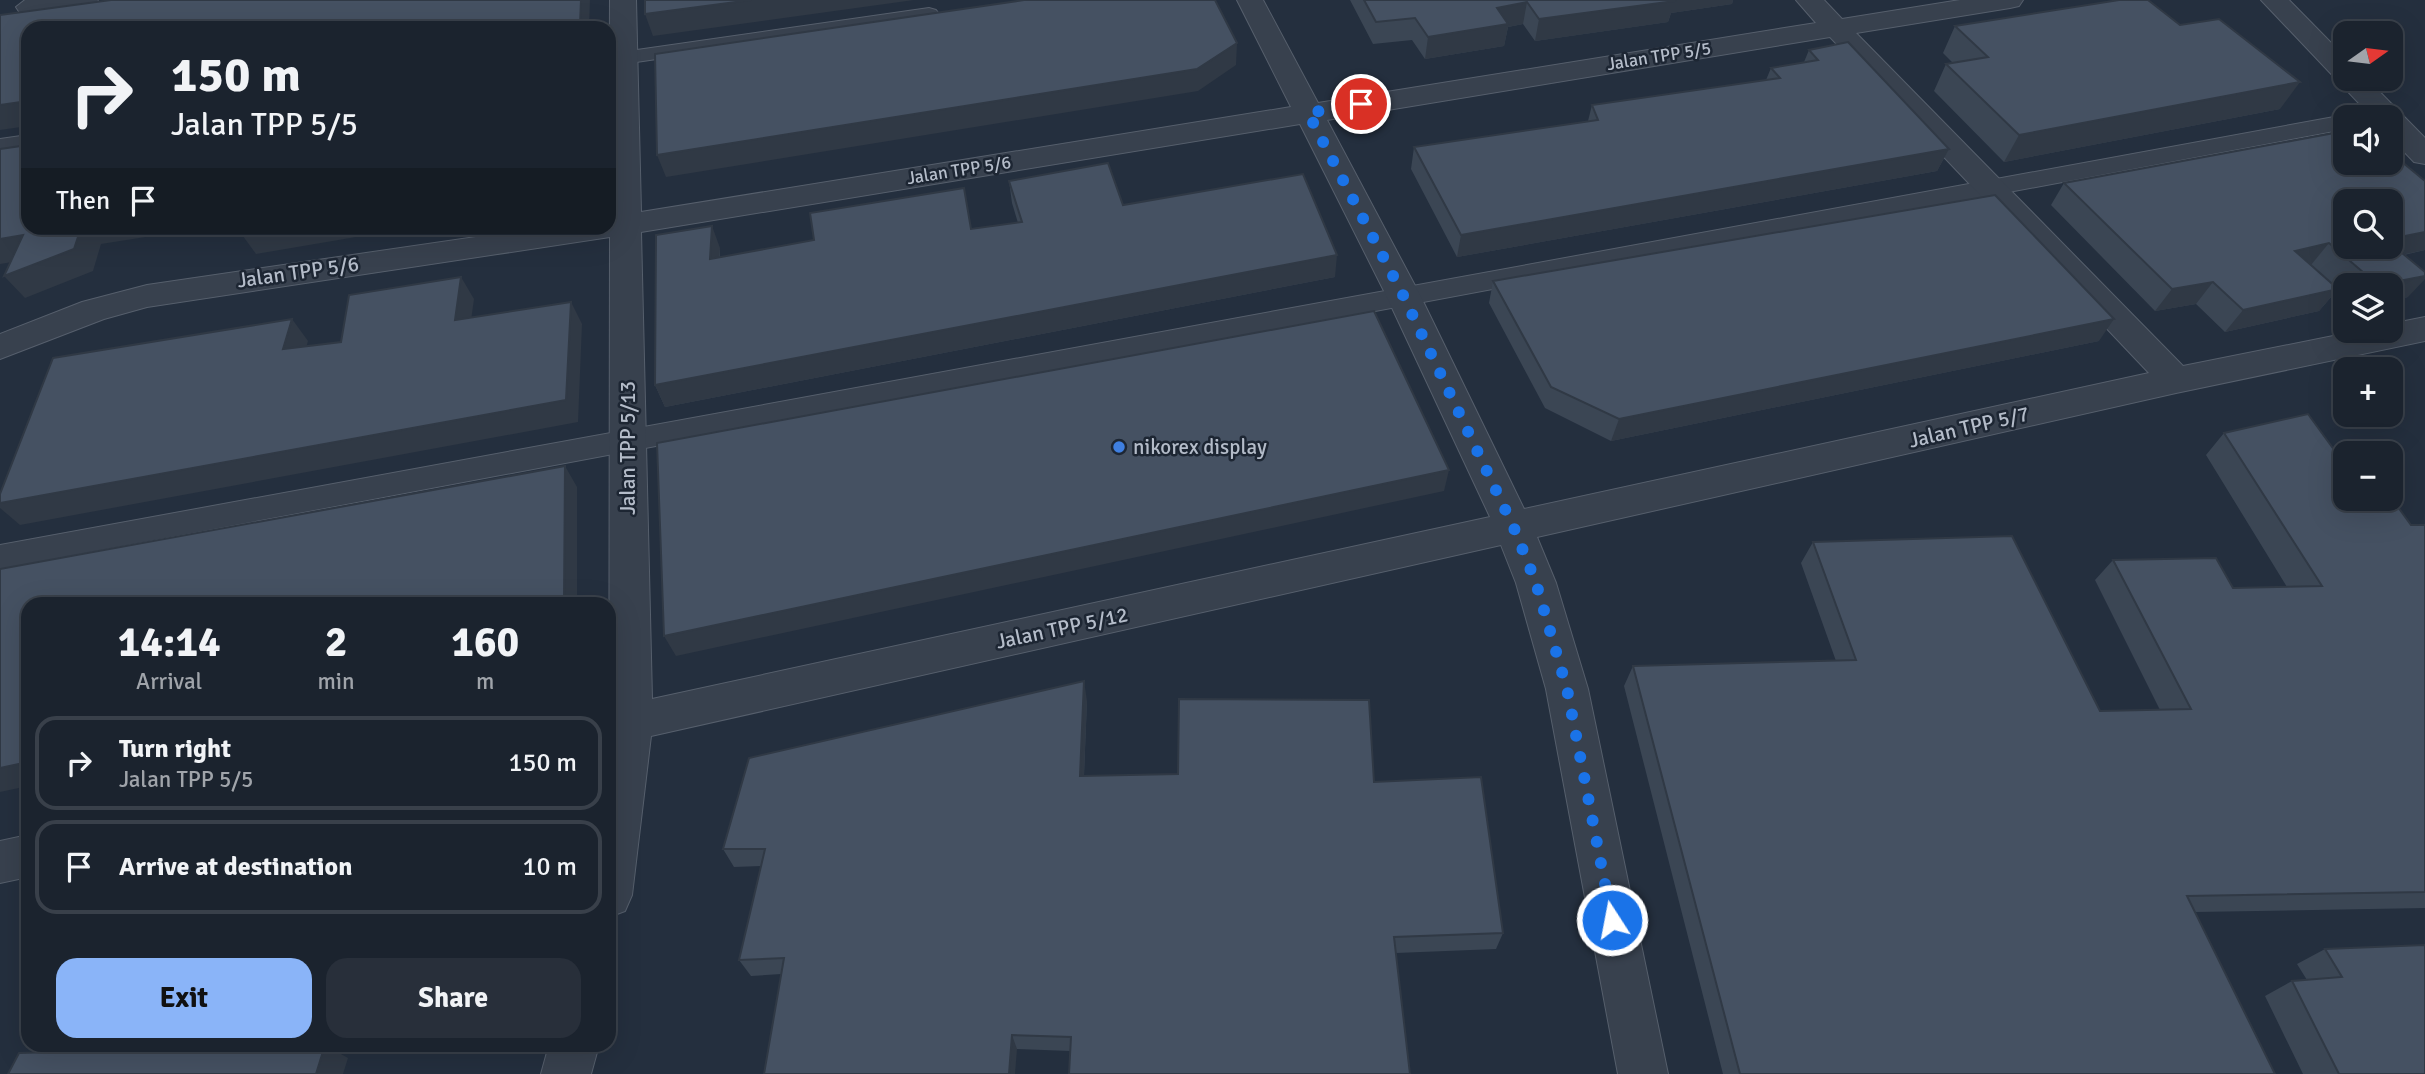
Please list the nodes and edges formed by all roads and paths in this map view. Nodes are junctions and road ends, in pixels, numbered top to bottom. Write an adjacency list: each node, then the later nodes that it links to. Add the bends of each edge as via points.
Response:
1 (85, 0): 7 (street)
2 (623, 0): 10 (street, Jalan TPP 5/13)
3 (1250, 0): 15 (street)
4 (1809, 0): 9 (street)
5 (2010, 0): 9 (street, Jalan TPP 5/5)
6 (2274, 0): 11 (street)
7 (29, 7)
8 (946, 12): 10 (lane)
9 (1836, 28): 15 (street, Jalan TPP 5/5); 21 (street)
10 (617, 59): 13 (street, Jalan TPP 5/13)
11 (2333, 61)
12 (2361, 91): 14 (street)
13 (616, 101)
14 (2374, 105)
15 (1308, 113): 22 (street, Jalan TPP 5/6); 25 (street)
16 (2333, 124): 21 (lane)
17 (2403, 135): 20 (street)
18 (21, 143): 19 (lane)
19 (0, 146)
20 (2425, 155)
21 (1989, 187): 25 (lane); 28 (street)
22 (616, 226)
23 (553, 235): 27 (street, Jalan TPP 5/6, via 147,296 94,310)
24 (614, 235): 29 (street, Jalan TPP 5/13)
25 (1403, 295): 29 (lane); 30 (street)
26 (2425, 329): 28 (street, Jalan TPP 5/7)
27 (0, 347)
28 (2176, 380): 30 (street, Jalan TPP 5/7)
29 (628, 442): 31 (lane); 32 (street, Jalan TPP 5/13)
30 (1514, 528): 32 (street, Jalan TPP 5/12); 38 (street, via 1553,633 1567,689)
31 (0, 557)
32 (620, 725): 33 (street, Jalan TPP 5/13)
33 (616, 787)
34 (21, 858): 35 (street)
35 (0, 862)
36 (572, 1052): 37 (street)
37 (566, 1074)
38 (1643, 1074)

